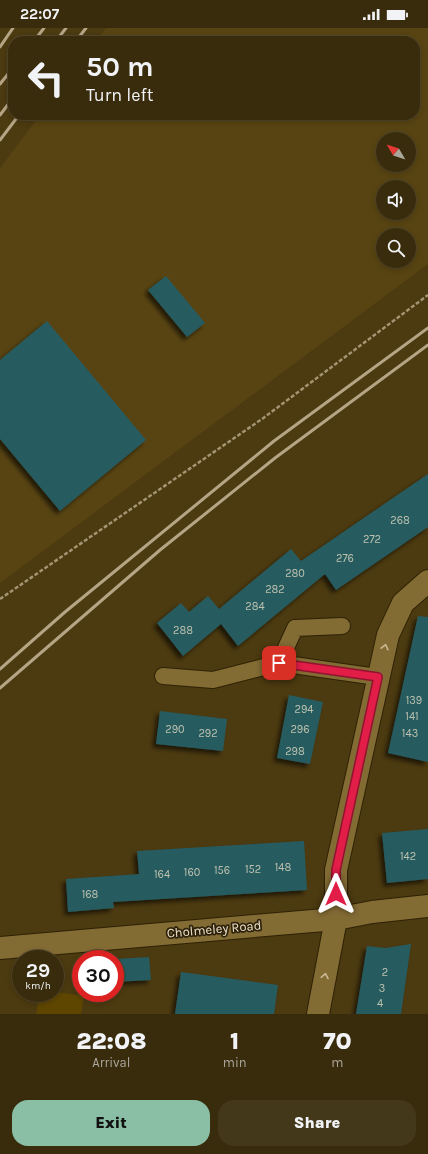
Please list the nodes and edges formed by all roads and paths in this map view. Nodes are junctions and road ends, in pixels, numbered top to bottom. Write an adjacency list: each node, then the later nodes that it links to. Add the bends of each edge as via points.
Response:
1 (428, 295): 3 (path, via 262,419)
2 (428, 581): 7 (street, one-way to 2, via 388,634 403,603)
3 (0, 599)
4 (342, 626): 5 (lane, via 295,628)
5 (279, 663): 6 (lane, via 213,680); 7 (lane)
6 (163, 676)
7 (378, 677): 9 (street, via 336,870)
8 (428, 906): 9 (street, Cholmeley Road)
9 (336, 919): 10 (street, Cholmeley Road); 11 (street, one-way to 9)
10 (0, 948)
11 (318, 1014)

